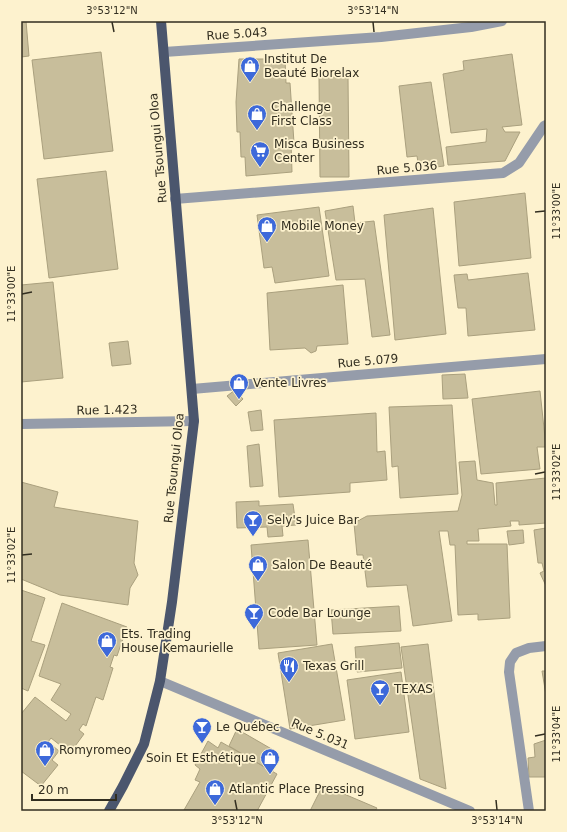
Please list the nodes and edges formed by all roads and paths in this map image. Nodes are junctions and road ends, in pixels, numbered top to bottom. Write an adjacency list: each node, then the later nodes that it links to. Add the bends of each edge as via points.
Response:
1 (161, 21): 3 (main road, Rue Tsoungui Oloa)
2 (502, 21): 3 (street, Rue 5.043, via 381,37)
3 (164, 52): 5 (main road, Rue Tsoungui Oloa)
4 (546, 125): 5 (street, Rue 5.036, via 519,163 503,173)
5 (175, 199): 7 (main road, Rue Tsoungui Oloa)
6 (546, 359): 7 (street, Rue 5.079)
7 (192, 389): 8 (main road, Rue Tsoungui Oloa)
8 (194, 421): 9 (street, Rue 1.423); 11 (main road, Rue Tsoungui Oloa)
9 (21, 424)
10 (546, 646): 14 (street, via 516,653 510,662 509,672)
11 (160, 682): 12 (main road, Rue Tsoungui Oloa, via 144,744); 13 (street, Rue 5.031)
12 (109, 811)
13 (470, 811)
14 (528, 811)

